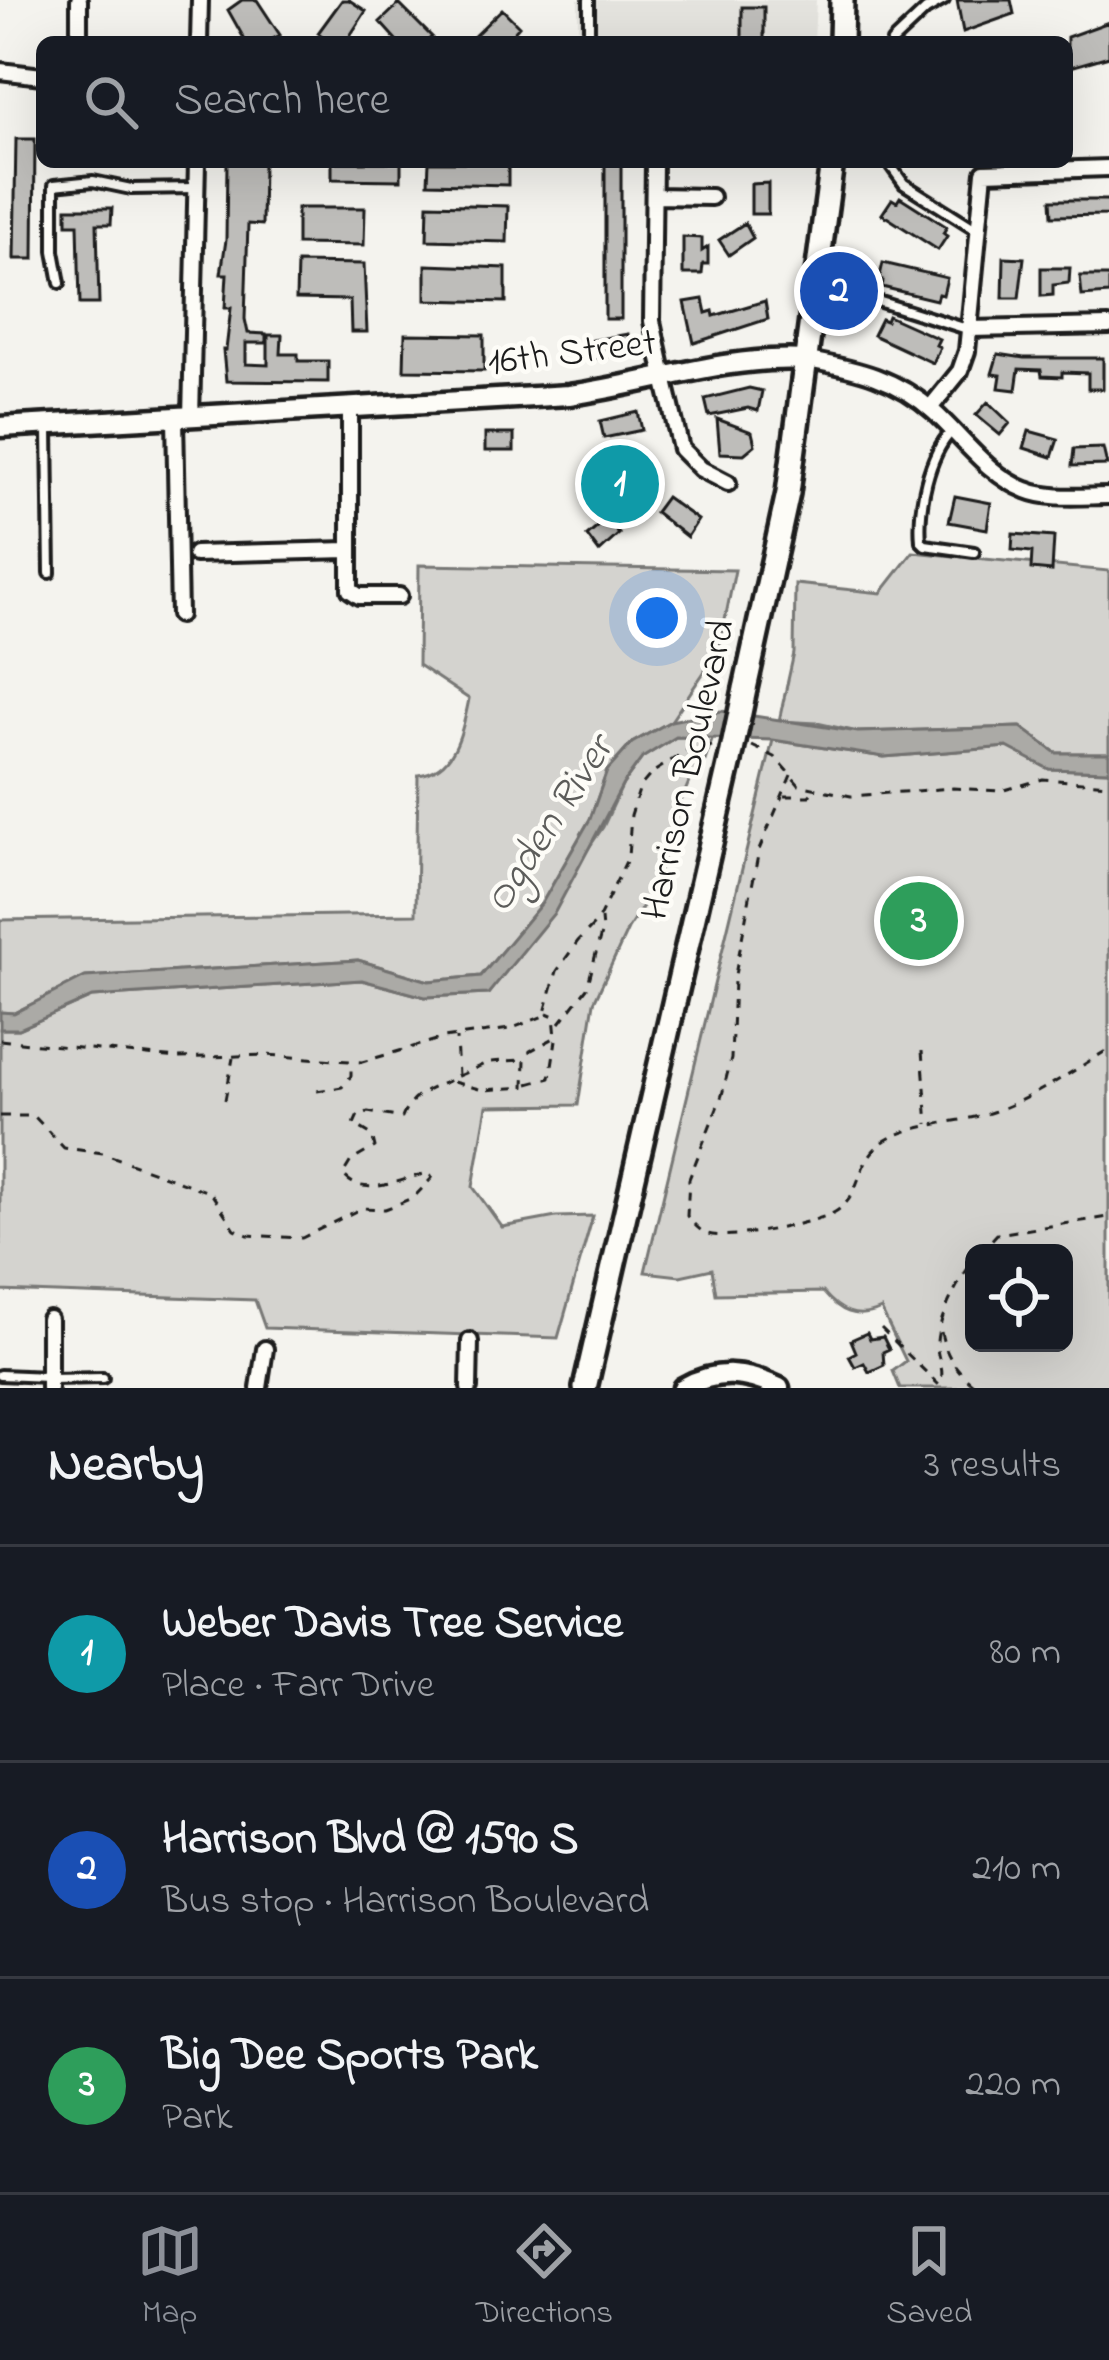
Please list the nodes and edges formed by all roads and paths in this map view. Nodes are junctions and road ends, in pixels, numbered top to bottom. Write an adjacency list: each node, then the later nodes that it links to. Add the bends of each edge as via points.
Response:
1 (79, 0): 6 (street)
2 (200, 0): 7 (street)
3 (590, 0): 8 (lane)
4 (842, 0): 9 (main road)
5 (944, 0): 10 (lane)
6 (79, 36)
7 (199, 36)
8 (589, 36)
9 (841, 36)
10 (898, 36)
11 (0, 71): 12 (street)
12 (36, 75)
13 (197, 168): 18 (street)
14 (654, 168): 19 (street)
15 (831, 168): 26 (main road, Harrison Boulevard)
16 (892, 168): 21 (lane, via 904,184)
17 (1109, 168): 21 (street, via 984,172)
18 (196, 188): 22 (lane, via 54,185); 30 (street)
19 (654, 196): 20 (street); 27 (street, via 652,321)
20 (711, 196)
21 (977, 230): 25 (street)
22 (60, 283)
23 (871, 299): 25 (lane)
24 (1109, 326): 25 (street)
25 (969, 329): 29 (street, via 960,371)
26 (808, 360): 27 (street, 16th Street, via 736,360); 29 (street, 16th Street, via 873,374); 42 (main road, Harrison Boulevard, bridge)
27 (664, 376): 28 (street, 16th Street, via 569,394); 34 (street, via 681,449)
28 (350, 408): 30 (street, 16th Street); 36 (street)
29 (930, 408): 33 (street, 16th Street)
30 (183, 419): 32 (street, 16th Street); 41 (street)
31 (0, 427): 32 (street, 16th Street)
32 (48, 427): 39 (lane)
33 (953, 430): 35 (street, 16th Street, via 1003,479 1030,492); 37 (lane, via 931,468 921,541)
34 (728, 483)
35 (1109, 496)
36 (348, 550): 38 (street); 40 (street, via 354,594)
37 (974, 552)
38 (195, 554)
39 (50, 573)
40 (399, 596)
41 (179, 615)
42 (732, 750): 43 (path, via 760,748); 47 (path, via 686,751 640,787 628,857); 78 (main road, Harrison Boulevard)
43 (791, 775): 45 (path); 46 (path)
44 (1109, 784): 45 (path, via 1043,779 1001,791 851,796)
45 (814, 789): 46 (path)
46 (783, 796): 64 (path, via 759,850 734,980 731,1058 689,1179 687,1216 722,1236 835,1211 872,1147)
47 (599, 918): 48 (path, via 556,970); 49 (path, via 587,988)
48 (545, 1012): 49 (path); 50 (path, via 510,1029)
49 (557, 1025): 51 (path)
50 (456, 1036): 57 (path); 58 (path)
51 (556, 1037): 56 (path); 60 (path, via 550,1078)
52 (0, 1040): 55 (path)
53 (1109, 1048): 64 (path, via 987,1114)
54 (922, 1051): 64 (path)
55 (233, 1056): 57 (path); 62 (path)
56 (525, 1060): 58 (path, via 490,1062); 60 (path)
57 (352, 1062): 61 (path, via 342,1087)
58 (458, 1076): 59 (path)
59 (449, 1081): 60 (path, via 483,1090); 63 (path, via 422,1091 402,1118 358,1115 354,1124 375,1147 343,1174 360,1186 429,1173 429,1184 398,1204 362,1208 302,1238 242,1234 211,1193 103,1153 64,1148 34,1116)
60 (526, 1084)
61 (317, 1090)
62 (225, 1100)
63 (0, 1116)
64 (928, 1126)
65 (1109, 1217): 66 (path, via 997,1234)
66 (988, 1244)
67 (965, 1278): 70 (path)
68 (49, 1319): 75 (street)
69 (881, 1328): 70 (path, via 940,1385)
70 (940, 1328): 81 (path, via 945,1352)
71 (470, 1341): 77 (street)
72 (265, 1349): 76 (street)
73 (0, 1375): 75 (lane)
74 (103, 1378): 75 (lane)
75 (49, 1381)
76 (259, 1388)
77 (469, 1388)
78 (585, 1388)
79 (683, 1388): 80 (street, via 745,1374)
80 (778, 1388)
81 (978, 1388)

